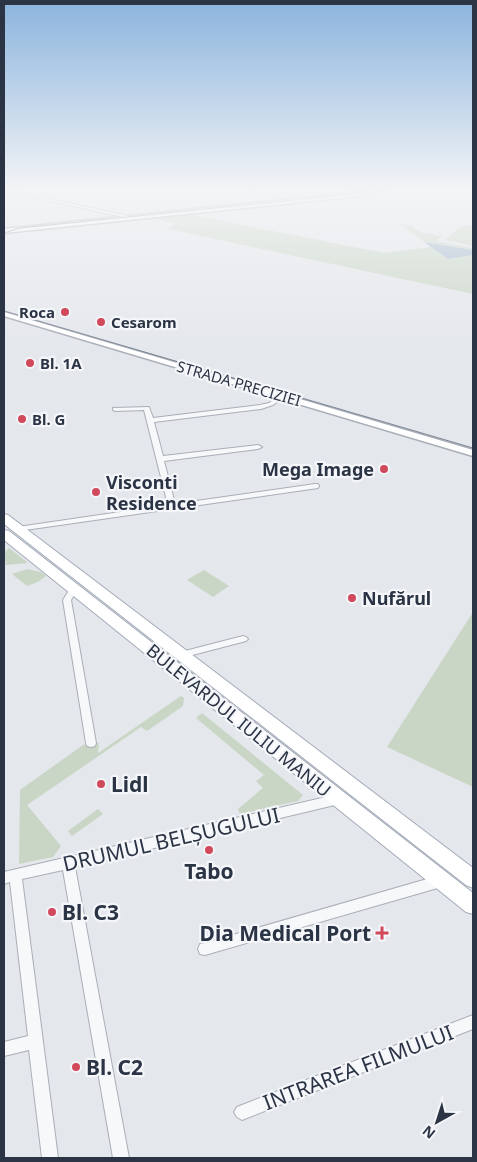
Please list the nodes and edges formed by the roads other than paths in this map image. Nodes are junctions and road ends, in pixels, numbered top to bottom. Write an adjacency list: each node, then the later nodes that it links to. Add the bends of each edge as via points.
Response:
1 (4, 314): 2 (main road, STRADA PRECIZIEI)
2 (282, 396): 4 (street, via 266,406); 6 (main road, STRADA PRECIZIEI)
3 (115, 409): 4 (street, via 146,407)
4 (150, 420): 7 (street)
5 (258, 447): 7 (street)
6 (473, 452)
7 (160, 459): 9 (street)
8 (315, 486): 9 (street)
9 (172, 506): 10 (street)
10 (8, 525): 11 (main road, BULEVARDUL IULIU MANIU); 12 (main road, BULEVARDUL IULIU MANIU)
11 (88, 581): 12 (main road); 14 (main road, BULEVARDUL IULIU MANIU)
12 (74, 589): 15 (street, via 67,600); 16 (main road, BULEVARDUL IULIU MANIU)
13 (244, 639): 14 (street)
14 (181, 655): 16 (main road, BULEVARDUL IULIU MANIU)
15 (90, 743)
16 (304, 760): 17 (main road, BULEVARDUL IULIU MANIU); 20 (main road, BULEVARDUL IULIU MANIU)
17 (339, 799): 18 (street, DRUMUL BELȘUGULUI); 21 (main road, BULEVARDUL IULIU MANIU)
18 (68, 863): 19 (street, DRUMUL BELȘUGULUI); 29 (street)
19 (9, 877): 25 (street)
20 (473, 879)
21 (442, 881): 22 (main road, BULEVARDUL IULIU MANIU); 23 (street)
22 (473, 905)
23 (206, 949)
24 (473, 1022): 27 (street, INTRAREA FILMULUI)
25 (35, 1041): 26 (street); 28 (street)
26 (4, 1049)
27 (242, 1112)
28 (50, 1158)
29 (121, 1158)

